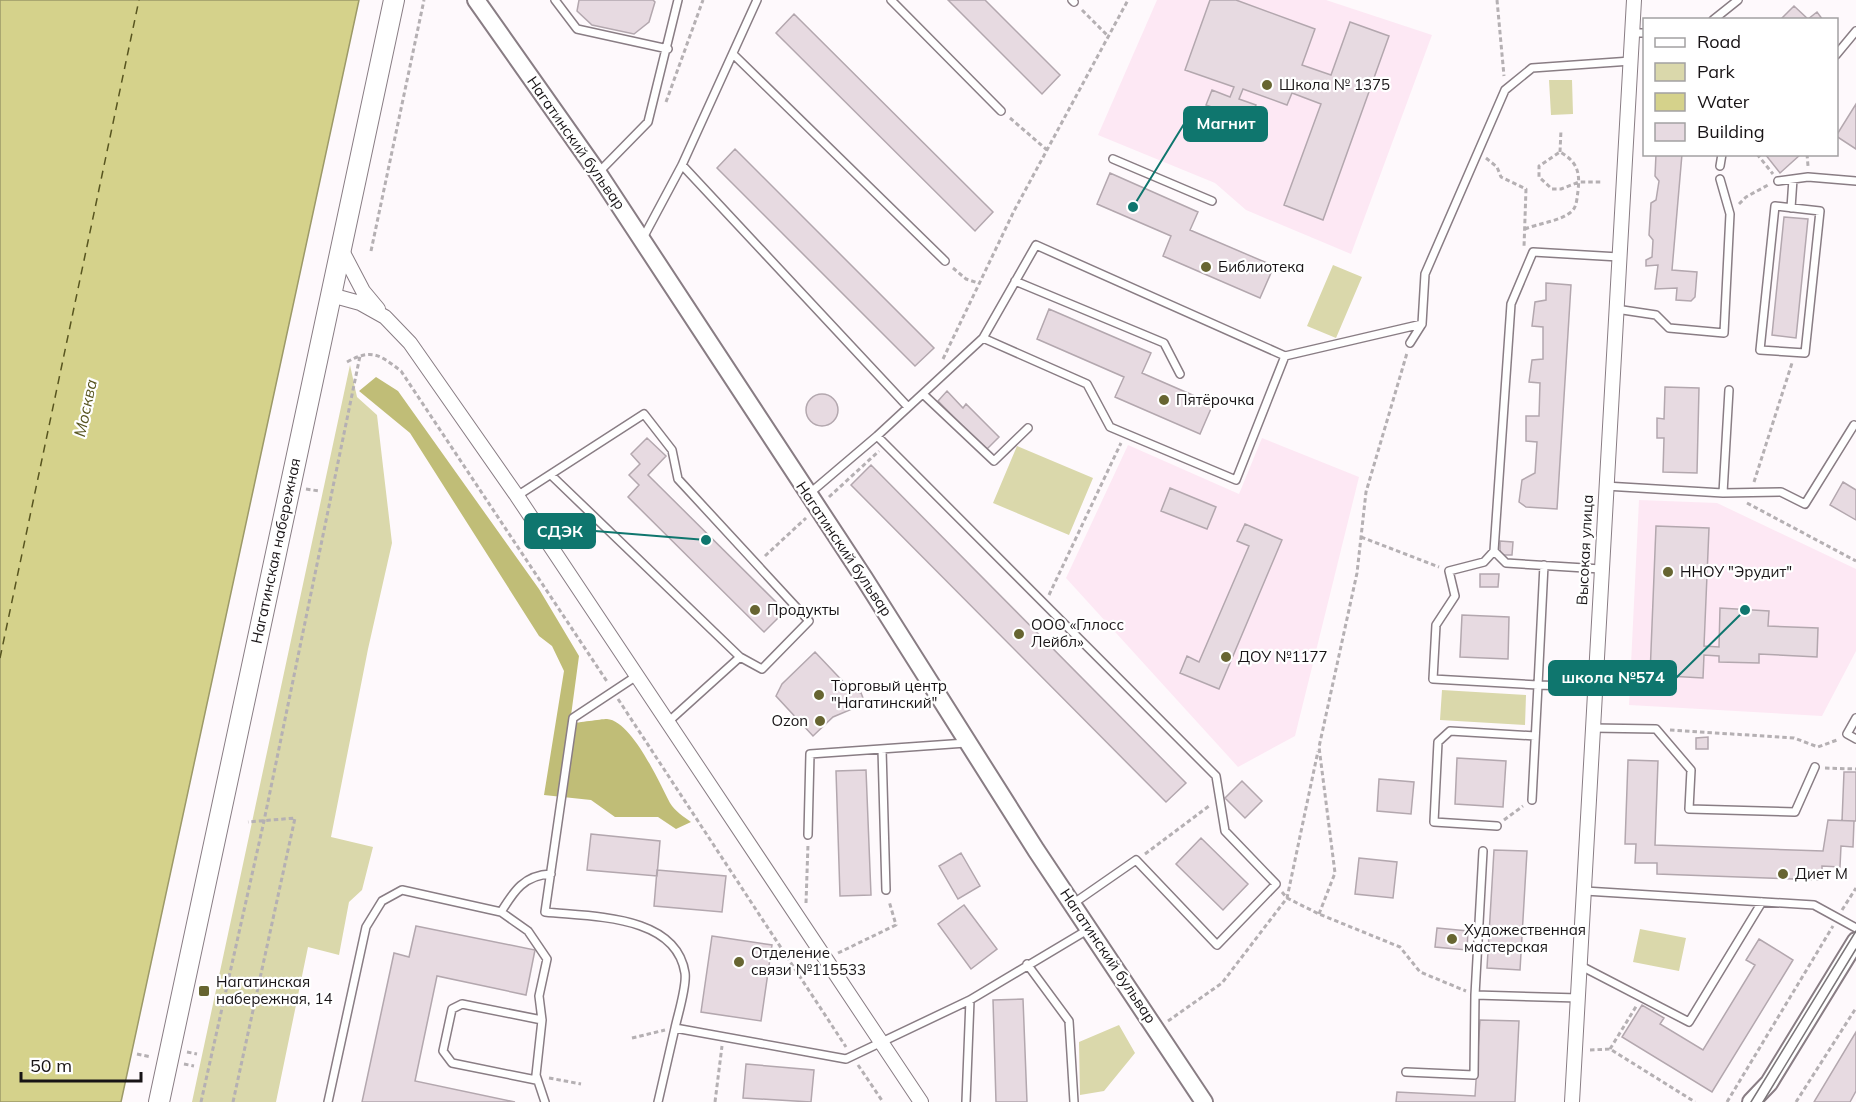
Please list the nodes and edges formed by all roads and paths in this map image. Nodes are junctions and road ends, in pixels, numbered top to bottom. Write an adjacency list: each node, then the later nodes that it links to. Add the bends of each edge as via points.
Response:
1 (394, 0): 47 (main road, Нагатинская набережная)
2 (424, 0): 48 (path)
3 (476, 0): 34 (street, Нагатинский бульвар)
4 (555, 0): 18 (lane, via 577,29)
5 (678, 0): 18 (lane)
6 (703, 0): 24 (path, via 663,110)
7 (757, 0): 20 (lane)
8 (891, 0): 23 (lane)
9 (1128, 0): 17 (path)
10 (1497, 0): 22 (path)
11 (1634, 0): 16 (street, Высокая улица)
12 (1738, 0): 14 (lane)
13 (1073, 1): 17 (path)
14 (1716, 18)
15 (1856, 31): 19 (lane)
16 (1638, 33): 21 (street, Высокая улица)
17 (1108, 36): 26 (path)
18 (668, 49): 24 (lane)
19 (1838, 53)
20 (733, 54): 32 (lane); 51 (lane)
21 (1631, 61): 22 (lane, via 1532,68); 50 (street, Высокая улица)
22 (1505, 90): 27 (lane)
23 (1001, 111): 26 (path)
24 (650, 115): 34 (lane, via 648,122)
25 (1561, 130): 28 (path)
26 (1047, 150): 53 (path)
27 (1478, 151): 45 (path, via 1497,166 1501,177 1526,189); 57 (lane, via 1425,274)
28 (1560, 152): 39 (path, via 1580,172); 39 (path, via 1539,166 1539,177 1552,189)
29 (1722, 156): 33 (lane)
30 (1759, 156): 37 (path)
31 (1113, 159): 42 (lane)
32 (682, 165): 46 (lane); 68 (lane)
33 (1720, 165)
34 (598, 173): 46 (street, Нагатинский бульвар)
35 (1720, 179): 44 (lane)
36 (1793, 179): 37 (lane); 38 (lane); 43 (lane)
37 (1778, 181)
38 (1856, 181)
39 (1579, 182): 40 (path); 45 (path, via 1574,209 1560,218)
40 (1603, 182)
41 (1761, 187): 44 (path)
42 (1212, 201)
43 (1791, 208): 60 (lane, via 1820,211 1806,353); 60 (lane, via 1775,206 1760,350)
44 (1730, 214): 55 (lane, via 1724,333 1668,328 1656,315)
45 (1525, 229): 49 (path, via 1524,249)
46 (642, 240): 77 (street, Нагатинский бульвар)
47 (341, 249): 54 (main road, Нагатинская набережная); 56 (street, via 363,291)
48 (371, 251)
49 (1532, 254): 50 (lane); 80 (lane, via 1511,304)
50 (1619, 257): 55 (street, Высокая улица)
51 (945, 261): 53 (path)
52 (1016, 281): 58 (lane); 62 (lane, via 1036,245); 64 (lane, via 1164,343)
53 (978, 284): 65 (path)
54 (331, 295): 56 (street, via 360,303); 144 (main road, Нагатинская набережная)
55 (1616, 309): 74 (street, Высокая улица)
56 (385, 317): 78 (street, via 410,343)
57 (1422, 324): 59 (lane); 62 (lane)
58 (983, 338): 65 (lane); 71 (lane, via 1087,384 1110,427)
59 (1410, 343): 79 (path, via 1366,492)
60 (1796, 352): 76 (path)
61 (360, 354): 63 (path); 90 (path, via 373,353 401,371); 104 (path)
62 (1285, 356): 71 (lane, via 1236,480)
63 (347, 362)
64 (1180, 374)
65 (930, 387): 67 (lane)
66 (1729, 390): 75 (lane)
67 (923, 394): 68 (lane); 70 (lane, via 994,461)
68 (908, 407): 72 (lane)
69 (1854, 425): 76 (lane, via 1805,504 1781,492)
70 (1028, 428)
71 (1125, 434): 85 (path)
72 (877, 436): 77 (lane); 85 (lane)
73 (552, 476): 78 (lane); 86 (lane); 86 (lane, via 644,414 672,450 678,479 809,621 762,669)
74 (1605, 486): 75 (lane); 83 (street, Высокая улица)
75 (1723, 493): 76 (lane)
76 (1750, 493): 81 (path, via 1747,504)
77 (808, 495): 98 (street, Нагатинский бульвар)
78 (517, 496): 87 (street)
79 (1361, 537): 84 (path); 118 (path, via 1357,573 1319,747 1335,873)
80 (1494, 551): 82 (lane, via 1506,563); 84 (lane, via 1484,562)
81 (1856, 561)
82 (1544, 565): 83 (lane); 88 (lane)
83 (1601, 569): 89 (street, Высокая улица)
84 (1449, 571): 88 (lane, via 1455,596 1436,625 1433,679)
85 (1044, 604): 102 (lane, via 1216,776)
86 (740, 657): 92 (lane)
87 (638, 675): 90 (lane); 92 (street)
88 (1538, 685): 89 (lane); 95 (lane)
89 (1594, 687): 93 (street, Высокая улица)
90 (613, 692): 110 (lane, via 573,718); 139 (path)
91 (1856, 718): 96 (lane, via 1847,734)
92 (668, 722): 121 (street)
93 (1592, 728): 94 (lane); 114 (street, Высокая улица)
94 (1656, 729): 97 (path, via 1794,738 1818,747); 100 (lane, via 1691,770 1689,809 1795,812)
95 (1535, 736): 103 (lane); 106 (lane, via 1450,731 1438,742 1434,822)
96 (1856, 739)
97 (1837, 740)
98 (969, 743): 99 (lane); 116 (street, Нагатинский бульвар)
99 (882, 749): 107 (lane, via 810,754); 113 (lane)
100 (1815, 767): 101 (path)
101 (1856, 770)
102 (1219, 798): 109 (path); 111 (lane, via 1225,831)
103 (1532, 800): 106 (path)
104 (264, 820): 105 (path); 145 (path); 146 (path, via 295,818)
105 (248, 822)
106 (1497, 826)
107 (808, 836): 121 (path)
108 (1483, 851): 127 (lane)
109 (1136, 860): 111 (lane, via 1217,945); 116 (lane)
110 (551, 874): 117 (lane, via 539,875 516,887); 133 (lane, via 545,912 631,920 675,946 685,974)
111 (1276, 884): 118 (path, via 1287,898)
112 (1856, 888): 119 (path)
113 (886, 890): 124 (path, via 896,925)
114 (1585, 891): 115 (lane); 126 (street, Высокая улица)
115 (1762, 902): 119 (lane, via 1814,905); 128 (lane, via 1689,1022)
116 (1073, 904): 122 (street, Нагатинский бульвар)
117 (501, 912): 132 (lane, via 528,931 547,959 539,996); 147 (lane, via 402,890 382,901 366,927)
118 (1318, 914): 127 (path, via 1400,947 1420,972)
119 (1838, 918): 120 (lane); 158 (path)
120 (1856, 928)
121 (806, 929): 124 (street)
122 (1089, 929): 125 (lane); 155 (street, Нагатинский бульвар)
123 (1854, 947): 142 (street)
124 (825, 958): 136 (street)
125 (1027, 964): 130 (lane); 154 (lane, via 1069,1021)
126 (1581, 966): 128 (lane); 129 (street, Высокая улица)
127 (1475, 995): 129 (lane); 140 (lane, via 1474,1075)
128 (1642, 997): 137 (path)
129 (1579, 998): 156 (street, Высокая улица)
130 (970, 1000): 136 (lane); 153 (lane)
131 (1856, 1008): 161 (path)
132 (542, 1020): 141 (lane); 141 (lane, via 462,1004 452,1009 443,1051 452,1063)
133 (675, 1028): 134 (lane); 135 (path); 149 (lane)
134 (723, 1035): 139 (lane, via 846,1059); 150 (path)
135 (632, 1038)
136 (881, 1042): 139 (lane); 152 (street)
137 (1610, 1049): 138 (path); 157 (path)
138 (1590, 1050)
139 (852, 1056): 151 (path)
140 (1406, 1072)
141 (536, 1078): 143 (path); 148 (lane)
142 (1769, 1083): 159 (street); 160 (street)
143 (580, 1084)
144 (159, 1102)
145 (201, 1102)
146 (233, 1102)
147 (328, 1102)
148 (545, 1102)
149 (657, 1102)
150 (715, 1102)
151 (883, 1102)
152 (921, 1102)
153 (966, 1102)
154 (1074, 1102)
155 (1204, 1102)
156 (1572, 1102)
157 (1695, 1102)
158 (1727, 1102)
159 (1751, 1102)
160 (1763, 1102)
161 (1796, 1102)

